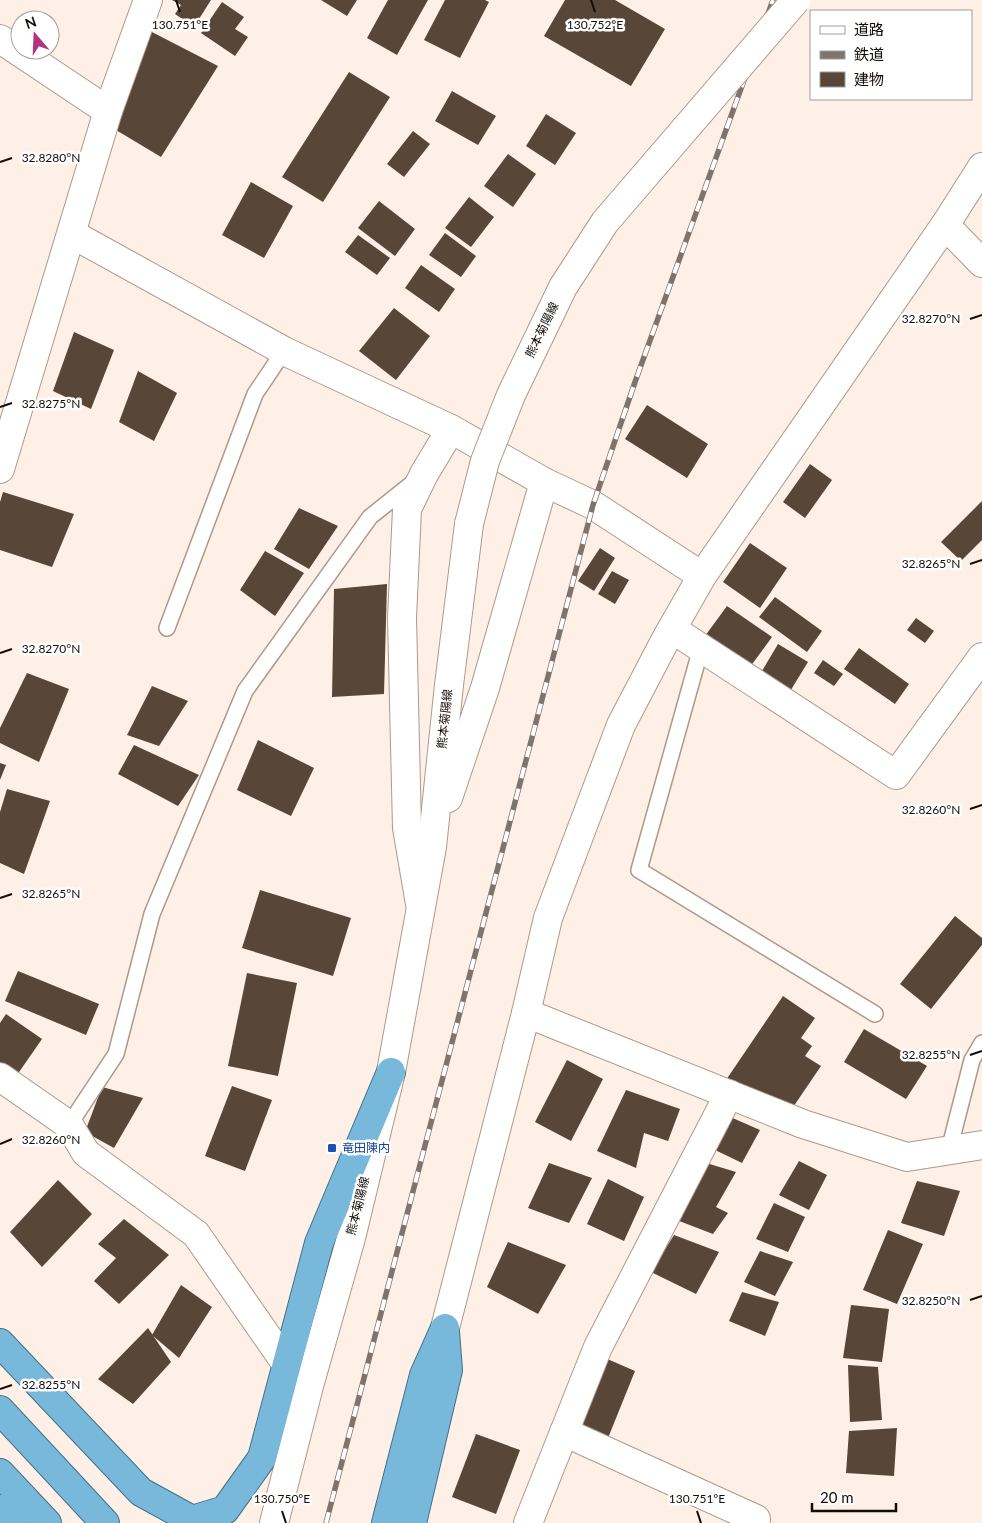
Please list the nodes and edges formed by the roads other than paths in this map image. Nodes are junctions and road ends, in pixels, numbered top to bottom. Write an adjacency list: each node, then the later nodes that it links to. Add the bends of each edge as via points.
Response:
1 (148, 0): 4 (street)
2 (796, 0): 19 (street, 熊本菊陽線, bridge, via 605,222 563,287 511,395 485,460 469,524)
3 (0, 39): 4 (street)
4 (108, 111): 7 (street)
5 (982, 167): 6 (street)
6 (945, 225): 8 (street); 14 (street)
7 (72, 234): 9 (street); 11 (street)
8 (982, 263)
9 (284, 351): 10 (street); 15 (lane, via 255,394)
10 (451, 429): 12 (street); 13 (street)
11 (0, 469)
12 (424, 474): 20 (street, via 407,509 402,618 407,828); 27 (lane, via 370,517 245,690 152,914 116,1054)
13 (544, 482): 14 (street, via 593,506); 19 (street, via 485,688)
14 (702, 576): 16 (street)
15 (167, 628)
16 (672, 629): 17 (street); 21 (street, via 621,724 548,918)
17 (701, 648): 18 (street, via 896,775); 22 (lane, via 639,870)
18 (982, 657)
19 (432, 847): 20 (street, 熊本菊陽線)
20 (421, 908): 24 (street, 熊本菊陽線)
21 (526, 1013): 26 (street); 30 (street)
22 (875, 1014)
23 (982, 1043): 29 (lane, via 972,1060)
24 (391, 1072): 32 (highway, via 318,1243); 33 (street, 熊本菊陽線, via 351,1238)
25 (0, 1077): 27 (street)
26 (729, 1094): 29 (street, via 803,1124 907,1156); 35 (street, via 598,1347)
27 (69, 1125): 32 (street, via 86,1153 196,1234)
28 (981, 1149): 29 (street)
29 (949, 1150)
30 (445, 1328): 43 (highway, via 424,1374); 44 (highway, via 448,1370)
31 (0, 1343): 32 (highway, via 141,1492 192,1520 225,1510 262,1458)
32 (287, 1365): 33 (street)
33 (309, 1386): 42 (street, 熊本菊陽線)
34 (0, 1410): 41 (highway)
35 (564, 1432): 38 (street); 45 (street)
36 (0, 1473): 40 (highway)
37 (0, 1509): 39 (highway)
38 (756, 1519)
39 (13, 1523)
40 (47, 1523)
41 (105, 1523)
42 (274, 1523)
43 (386, 1523)
44 (412, 1523)
45 (528, 1523)

